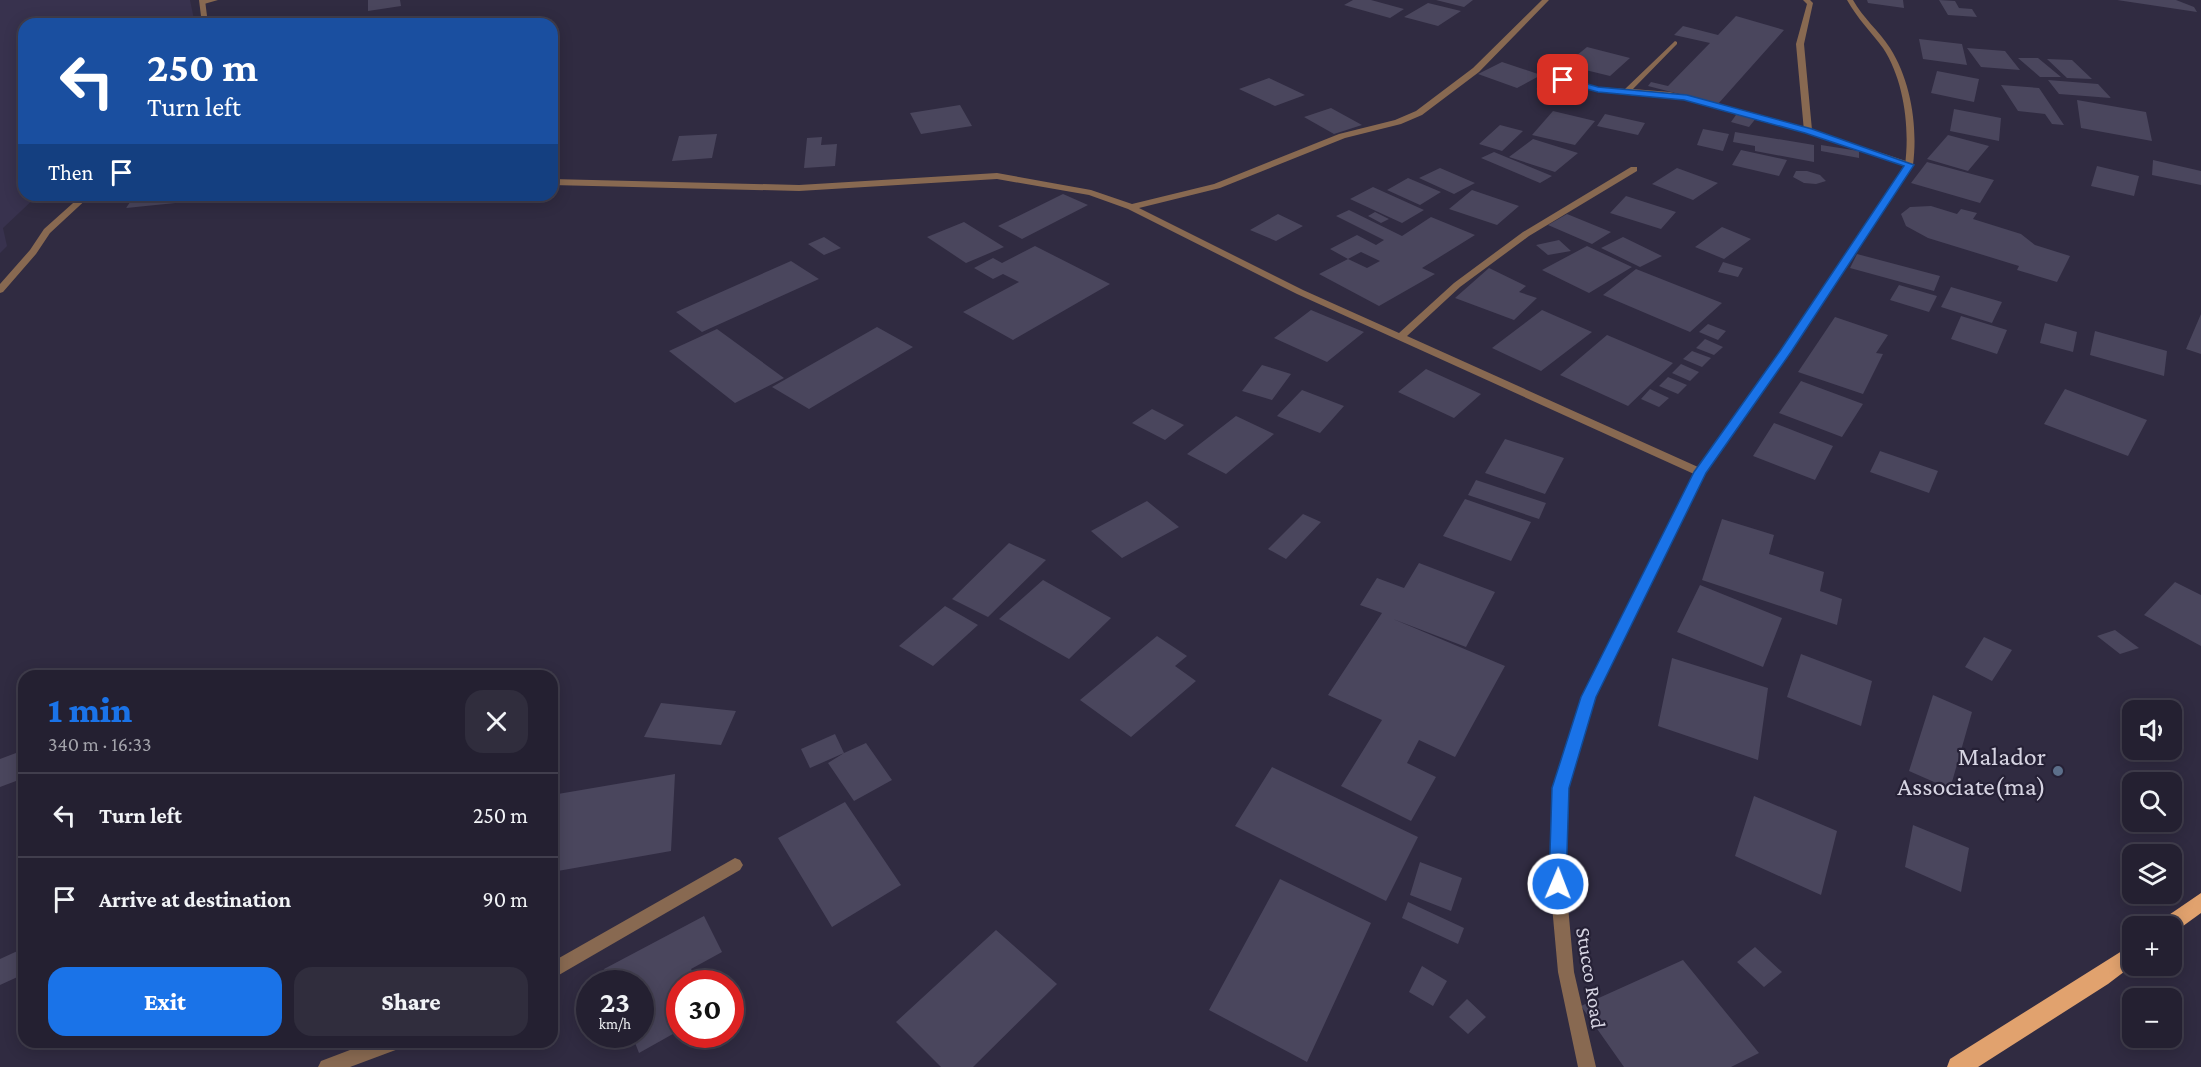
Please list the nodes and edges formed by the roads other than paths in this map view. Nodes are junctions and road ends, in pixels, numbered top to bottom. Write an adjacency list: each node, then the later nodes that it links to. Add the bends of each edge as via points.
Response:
1 (214, 0): 5 (street)
2 (1546, 0): 15 (street, via 1476,70 1419,113 1342,136 1217,186)
3 (1806, 0): 10 (street, via 1810,3 1800,44)
4 (1850, 0): 11 (street, via 1887,50 1898,74 1913,150)
5 (203, 1): 6 (street)
6 (204, 18)
7 (1675, 43): 9 (street)
8 (1546, 75): 9 (street)
9 (1625, 93): 10 (street, via 1670,94)
10 (1808, 131): 11 (street)
11 (1909, 165): 18 (street, Stucco Road)
12 (1634, 169): 17 (street, via 1526,234 1457,285)
13 (558, 182): 15 (street, via 799,188 997,176 1091,193)
14 (80, 201): 16 (street, via 47,231)
15 (1131, 207): 17 (street)
16 (0, 290)
17 (1400, 337): 18 (street)
18 (1700, 472): 27 (street, Stucco Road, via 1588,697 1560,788 1558,884 1566,972)
19 (735, 865): 23 (street)
20 (2201, 902): 21 (main road)
21 (2182, 916)
22 (2122, 961): 25 (main road)
23 (558, 968)
24 (379, 1048): 26 (street)
25 (1971, 1064)
26 (327, 1067)
27 (1587, 1067)

